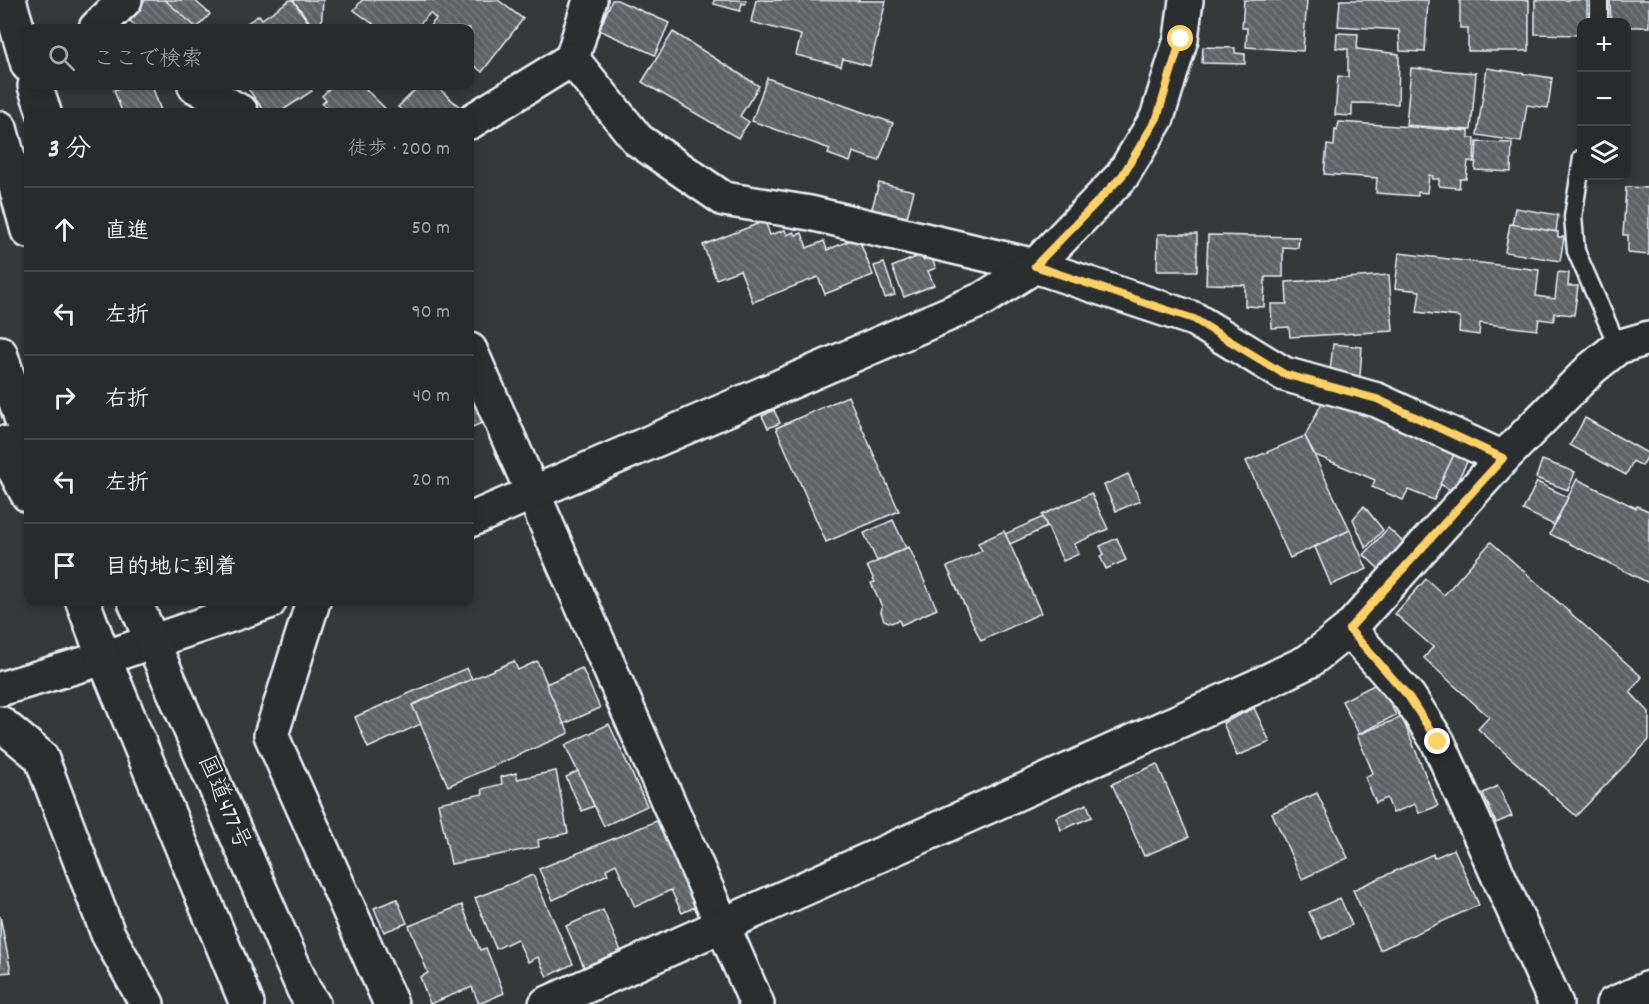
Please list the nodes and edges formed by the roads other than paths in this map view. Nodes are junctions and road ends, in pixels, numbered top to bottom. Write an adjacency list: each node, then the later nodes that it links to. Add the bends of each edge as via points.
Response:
1 (9, 0): 8 (main road)
2 (125, 0): 7 (main road)
3 (590, 0): 9 (main road)
4 (1186, 0): 16 (main road, via 1181,39 1157,118 1122,176)
5 (1599, 0): 6 (lane)
6 (1599, 18)
7 (100, 24)
8 (24, 47)
9 (572, 58): 12 (main road); 16 (main road, via 638,140 724,199 810,213)
10 (202, 90): 11 (main road)
11 (234, 108)
12 (474, 119)
13 (0, 128): 15 (main road)
14 (1578, 180): 18 (lane, via 1573,217 1576,251)
15 (24, 216)
16 (1035, 266): 23 (main road, via 1194,319 1284,374 1377,399); 25 (main road, via 983,298)
17 (1649, 338): 18 (main road)
18 (1618, 347): 23 (main road)
19 (0, 353): 21 (main road)
20 (474, 359): 25 (main road)
21 (24, 427)
22 (0, 443): 24 (main road)
23 (1503, 458): 31 (main road)
24 (24, 488)
25 (533, 493): 26 (main road); 36 (main road)
26 (474, 518)
27 (85, 606): 33 (main road)
28 (137, 606): 32 (main road, 国道477号)
29 (257, 606): 32 (main road)
30 (312, 606): 41 (main road, via 271,735)
31 (1349, 629): 36 (main road, via 1309,661 1255,687); 44 (main road, via 1409,697 1438,742)
32 (152, 641): 33 (main road); 40 (main road, 国道477号)
33 (104, 657): 34 (main road); 39 (main road)
34 (0, 689)
35 (0, 723): 38 (main road, via 41,757 108,934)
36 (723, 925): 42 (main road); 43 (main road)
37 (1649, 988): 45 (main road)
38 (147, 1004)
39 (247, 1004)
40 (313, 1004)
41 (392, 1004)
42 (546, 1004)
43 (757, 1004)
44 (1556, 1004)
45 (1613, 1004)

